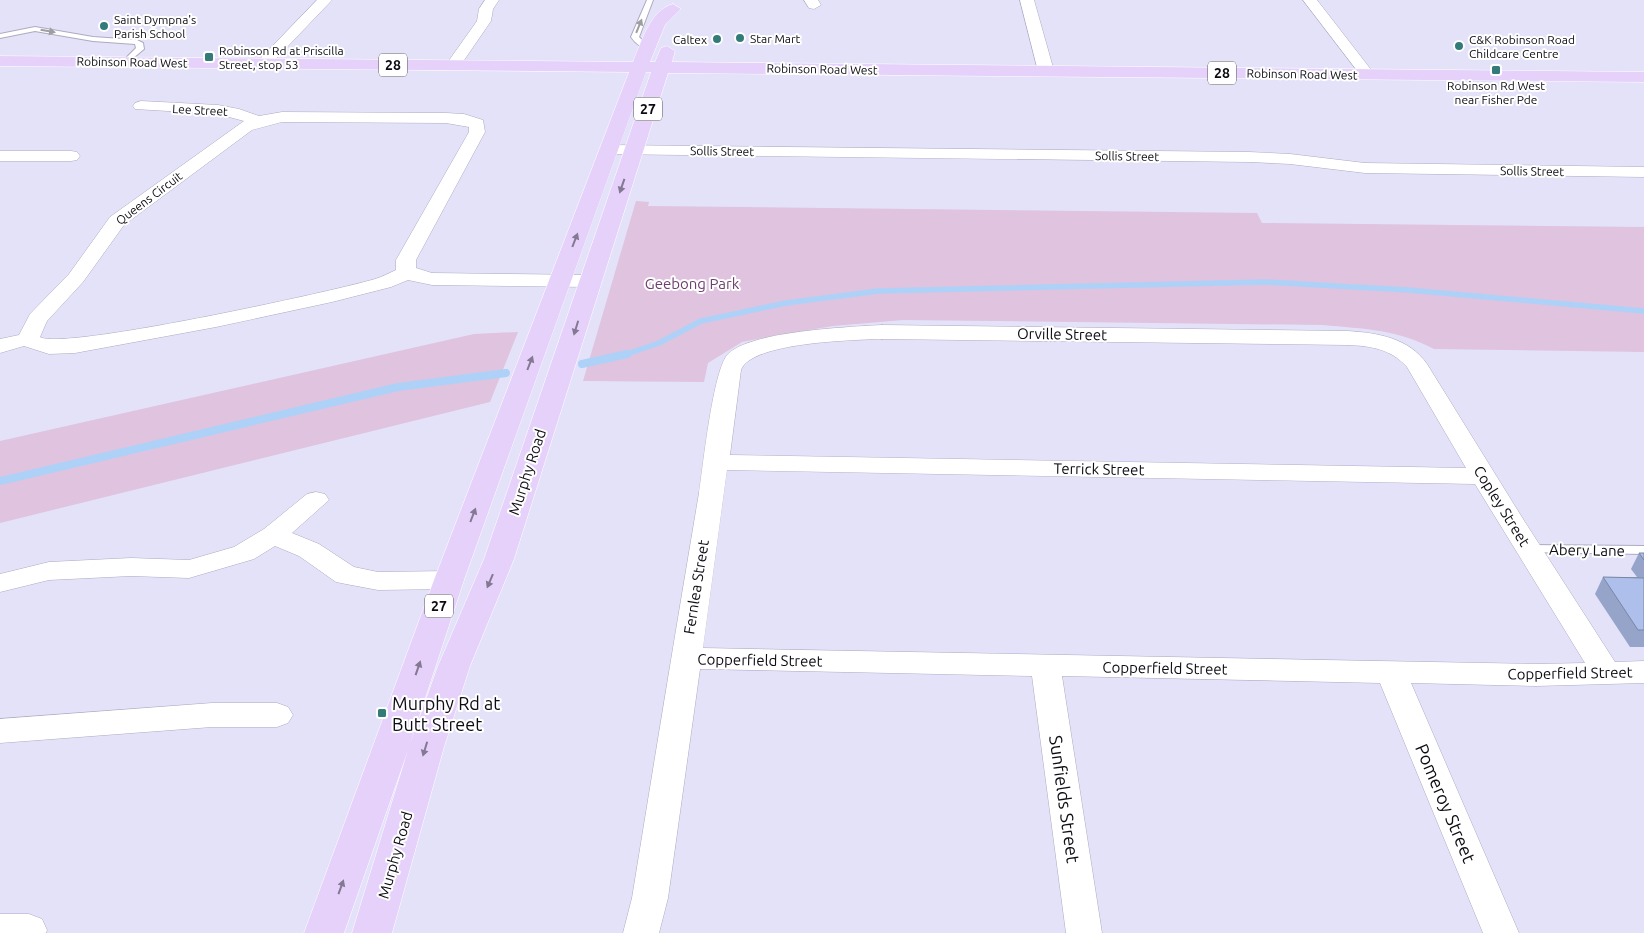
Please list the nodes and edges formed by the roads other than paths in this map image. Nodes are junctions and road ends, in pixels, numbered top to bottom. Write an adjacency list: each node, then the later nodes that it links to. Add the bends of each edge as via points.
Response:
1 (325, 0): 11 (street)
2 (492, 0): 12 (street, via 486,8 484,21)
3 (650, 0): 8 (lane, one-way to 3, via 635,37)
4 (1027, 0): 16 (street)
5 (1310, 0): 17 (street)
6 (674, 5): 8 (main road, Murphy Road / 27, via 658,23); 15 (main road, Murphy Road / 27, via 675,25)
7 (0, 33): 10 (lane, one-way to 10, via 35,29 93,39 136,42 140,49)
8 (648, 46): 14 (main road, Murphy Road / 27)
9 (0, 61): 10 (main road, Robinson Road West / 28)
10 (126, 62): 11 (main road, Robinson Road West / 28)
11 (263, 64): 12 (main road, Robinson Road West / 28)
12 (453, 66): 13 (main road, Robinson Road West / 28)
13 (596, 67): 14 (main road, Robinson Road West / 28); 19 (main road)
14 (640, 67): 15 (main road, Robinson Road West / 28); 19 (main road, Murphy Road / 27)
15 (661, 67): 16 (main road, Robinson Road West / 28); 23 (main road, Murphy Road / 27)
16 (1046, 71): 17 (main road, Robinson Road West / 28)
17 (1367, 74): 18 (main road, Robinson Road West / 28)
18 (1644, 77)
19 (620, 88): 22 (main road, Murphy Road / 27)
20 (141, 106): 21 (street, Lee Street, via 232,111)
21 (257, 122): 27 (street, Queens Circuit, via 295,117 446,118 477,124 477,132 406,260); 30 (street, Queens Circuit, via 117,221 83,271 40,316)
22 (610, 150): 23 (street, Sollis Street); 28 (main road, Murphy Road / 27, one-way to 22)
23 (634, 150): 26 (street, Sollis Street, via 1248,157 1366,168); 29 (main road, Murphy Road / 27, one-way to 29)
24 (0, 156): 25 (street, via 78,150)
25 (56, 170)
26 (1644, 172)
27 (409, 272): 28 (street, via 432,279); 30 (street, via 384,283 349,292 216,321 75,346 49,347)
28 (560, 281): 29 (street); 41 (main road, Murphy Road / 27, one-way to 28)
29 (591, 281): 51 (main road, Murphy Road / 27, one-way to 51, via 499,559 454,666 426,747)
30 (28, 339): 32 (street)
31 (1393, 345): 33 (street, Orville Street, via 1348,338 882,332 775,344 749,351); 35 (street, Copley Street, via 1416,364)
32 (0, 346)
33 (734, 360): 34 (street, Fernlea Street)
34 (715, 462): 35 (street, Terrick Street); 43 (street, Fernlea Street)
35 (1483, 476): 38 (street, Copley Street)
36 (316, 500): 37 (street)
37 (273, 535): 40 (street, via 244,553 189,569 131,567 49,571); 41 (street, via 309,550 346,575 378,580)
38 (1529, 549): 39 (lane, Abery Lane); 47 (street, Copley Street)
39 (1644, 550)
40 (12, 580): 42 (street)
41 (448, 580): 50 (main road, Murphy Road / 27, one-way to 41)
42 (0, 594)
43 (686, 658): 44 (street, Copperfield Street); 52 (street, Fernlea Street, via 650,898)
44 (1045, 665): 46 (street, Copperfield Street); 53 (street, Sunfields Street)
45 (1644, 672): 47 (street, Copperfield Street)
46 (1391, 673): 47 (street, Copperfield Street); 54 (street, Pomeroy Street)
47 (1606, 673)
48 (277, 715): 49 (street, via 212,715)
49 (0, 731)
50 (324, 933)
51 (372, 933)
52 (641, 933)
53 (1084, 933)
54 (1501, 933)

